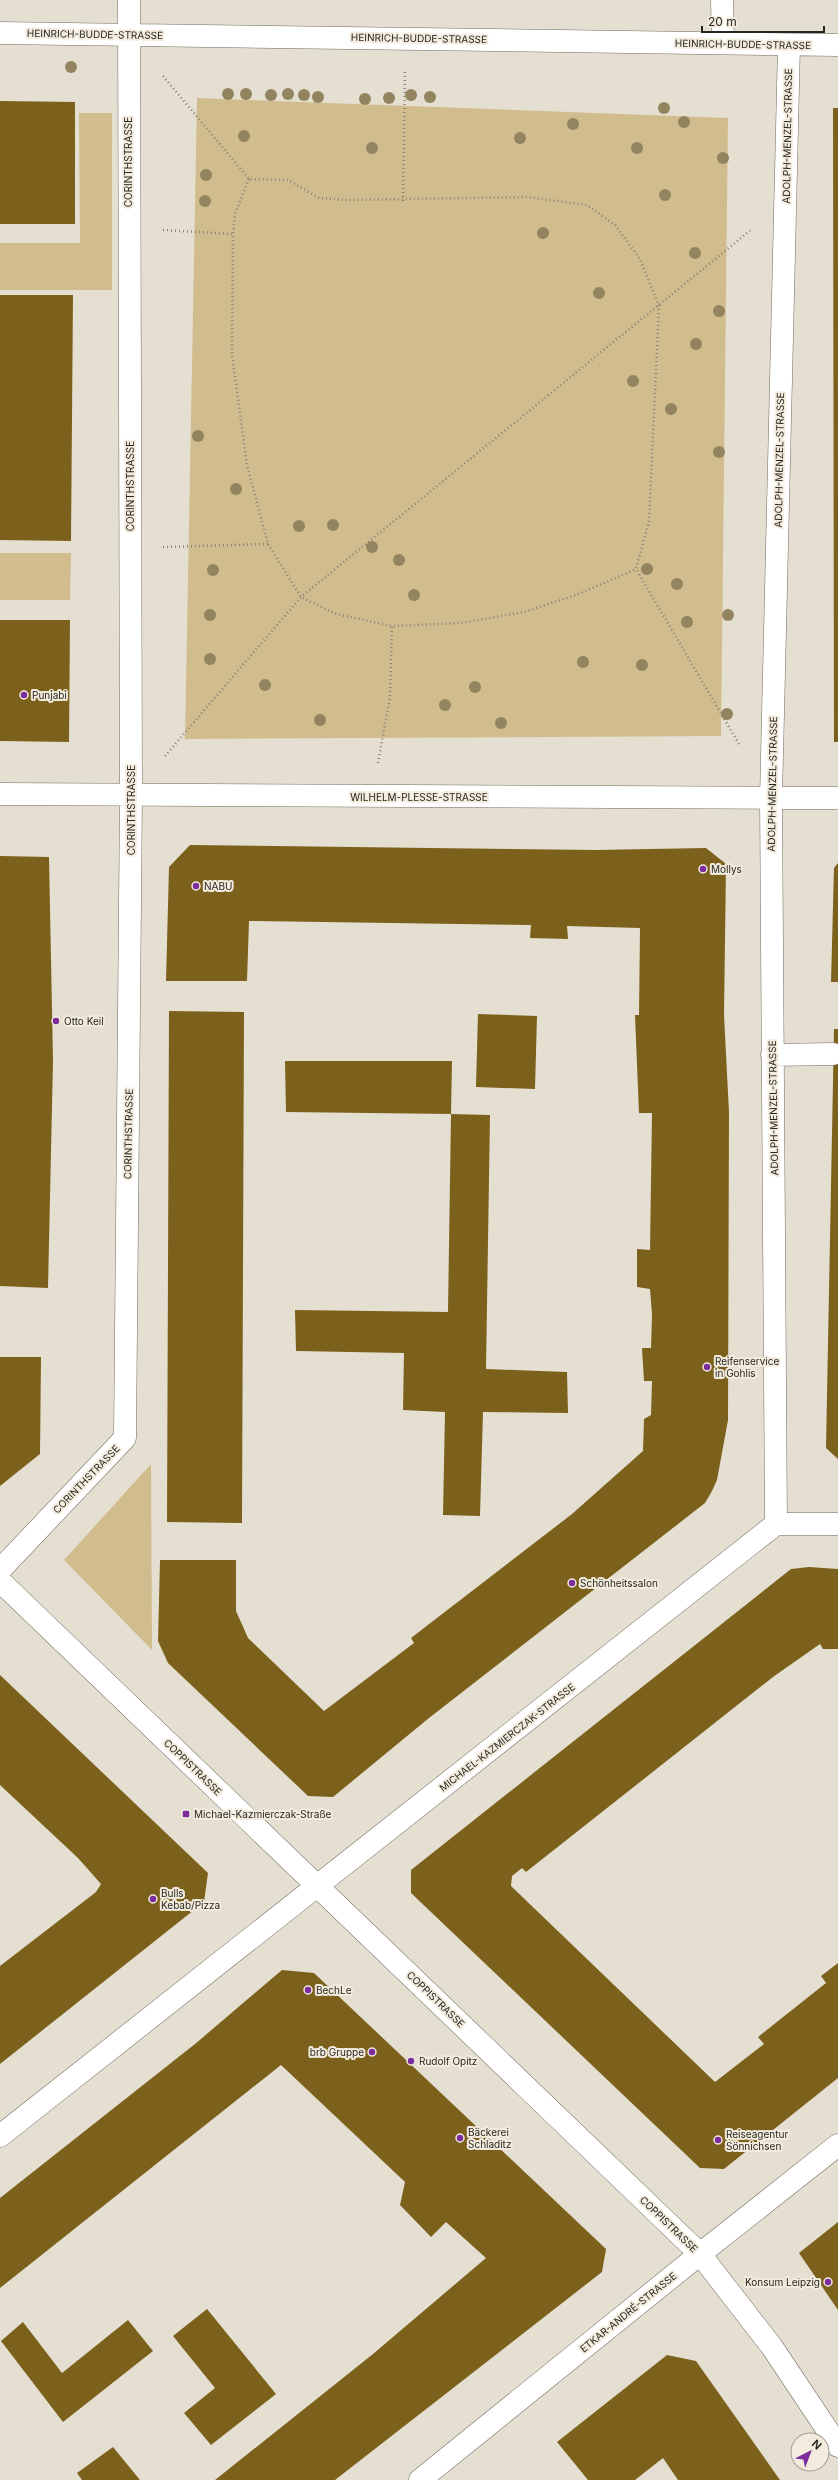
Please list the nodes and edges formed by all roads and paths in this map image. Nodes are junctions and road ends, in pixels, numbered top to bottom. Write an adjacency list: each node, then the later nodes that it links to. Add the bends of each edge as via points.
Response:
1 (129, 0): 4 (street, CORINTHSTRASSE)
2 (722, 0): 6 (street)
3 (0, 33): 4 (street, HEINRICH-BUDDE-STRASSE)
4 (128, 34): 5 (street, HEINRICH-BUDDE-STRASSE); 9 (path); 12 (street, CORINTHSTRASSE)
5 (405, 38): 6 (street, HEINRICH-BUDDE-STRASSE); 10 (path)
6 (723, 43): 7 (street, HEINRICH-BUDDE-STRASSE)
7 (789, 45): 8 (street, HEINRICH-BUDDE-STRASSE); 11 (street, ADOLPH-MENZEL-STRASSE)
8 (838, 45)
9 (249, 179): 10 (path, via 288,180 319,198); 13 (path, via 235,214)
10 (403, 201): 14 (path, via 527,197 587,205 615,225 640,259)
11 (786, 201): 14 (path); 24 (street, ADOLPH-MENZEL-STRASSE)
12 (128, 228): 13 (path); 16 (street, CORINTHSTRASSE)
13 (233, 234): 15 (path, via 232,355 248,465)
14 (659, 306): 17 (path, via 649,521); 18 (path)
15 (268, 544): 16 (path); 18 (path)
16 (130, 548): 22 (street, CORINTHSTRASSE)
17 (636, 569): 19 (path, via 576,595 524,612 462,623); 20 (path)
18 (301, 596): 19 (path, via 336,614); 22 (path)
19 (392, 626): 23 (path, via 390,697)
20 (743, 751)
21 (0, 794): 22 (street, WILHELM-PLESSE-STRASSE)
22 (131, 796): 23 (street, WILHELM-PLESSE-STRASSE); 30 (street, CORINTHSTRASSE, via 125,1438)
23 (372, 797): 24 (street, WILHELM-PLESSE-STRASSE)
24 (771, 798): 25 (street, WILHELM-PLESSE-STRASSE); 26 (street, ADOLPH-MENZEL-STRASSE)
25 (838, 798)
26 (772, 1054): 27 (street); 28 (street, ADOLPH-MENZEL-STRASSE)
27 (833, 1054)
28 (776, 1524): 29 (street); 32 (street, MICHAEL-KAZMIERCZAK-STRASSE)
29 (838, 1524)
30 (0, 1570)
31 (0, 1581): 32 (street, COPPISTRASSE)
32 (318, 1886): 33 (street, MICHAEL-KAZMIERCZAK-STRASSE); 35 (street, COPPISTRASSE)
33 (0, 2136)
34 (838, 2146): 35 (street, ETKAR-ANDRÉ-STRASSE)
35 (700, 2254): 36 (street, COPPISTRASSE, via 772,2347); 37 (street, ETKAR-ANDRÉ-STRASSE)
36 (838, 2446)
37 (420, 2480)

